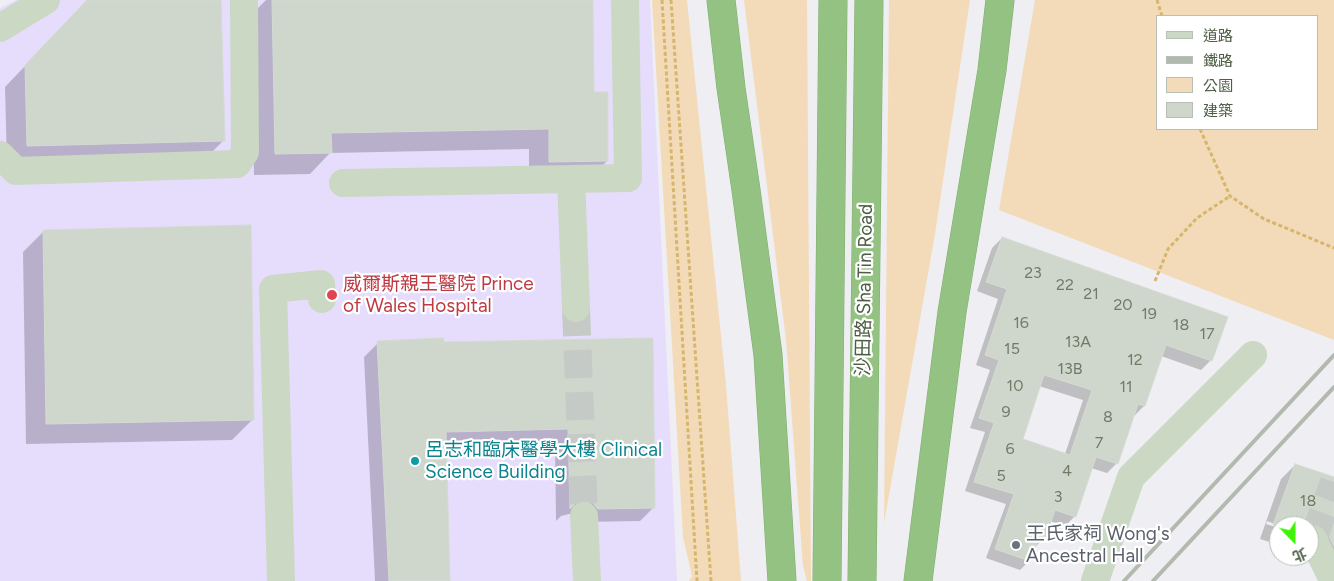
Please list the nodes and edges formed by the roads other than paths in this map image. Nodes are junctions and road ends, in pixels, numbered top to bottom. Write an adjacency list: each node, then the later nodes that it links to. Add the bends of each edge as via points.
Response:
1 (46, 0): 8 (street)
2 (244, 0): 9 (street, via 246,152 237,164 16,171)
3 (625, 0): 10 (street, via 628,178)
4 (721, 0): 20 (highway, via 768,355)
5 (833, 0): 21 (highway, 沙田路 Sha Tin Road)
6 (869, 0): 22 (highway, 沙田路 Sha Tin Road)
7 (1001, 6): 23 (highway, via 952,312)
8 (0, 28)
9 (0, 155)
10 (571, 179): 11 (street); 13 (street)
11 (343, 183)
12 (322, 299): 18 (street, via 321,284 273,289)
13 (576, 308)
14 (1254, 355): 24 (street, via 1131,478)
15 (584, 516): 19 (street)
16 (1319, 551): 17 (street, via 1329,572)
17 (1334, 574)
18 (281, 581)
19 (587, 581)
20 (782, 581)
21 (827, 581)
22 (862, 581)
23 (918, 581)
24 (1095, 581)

